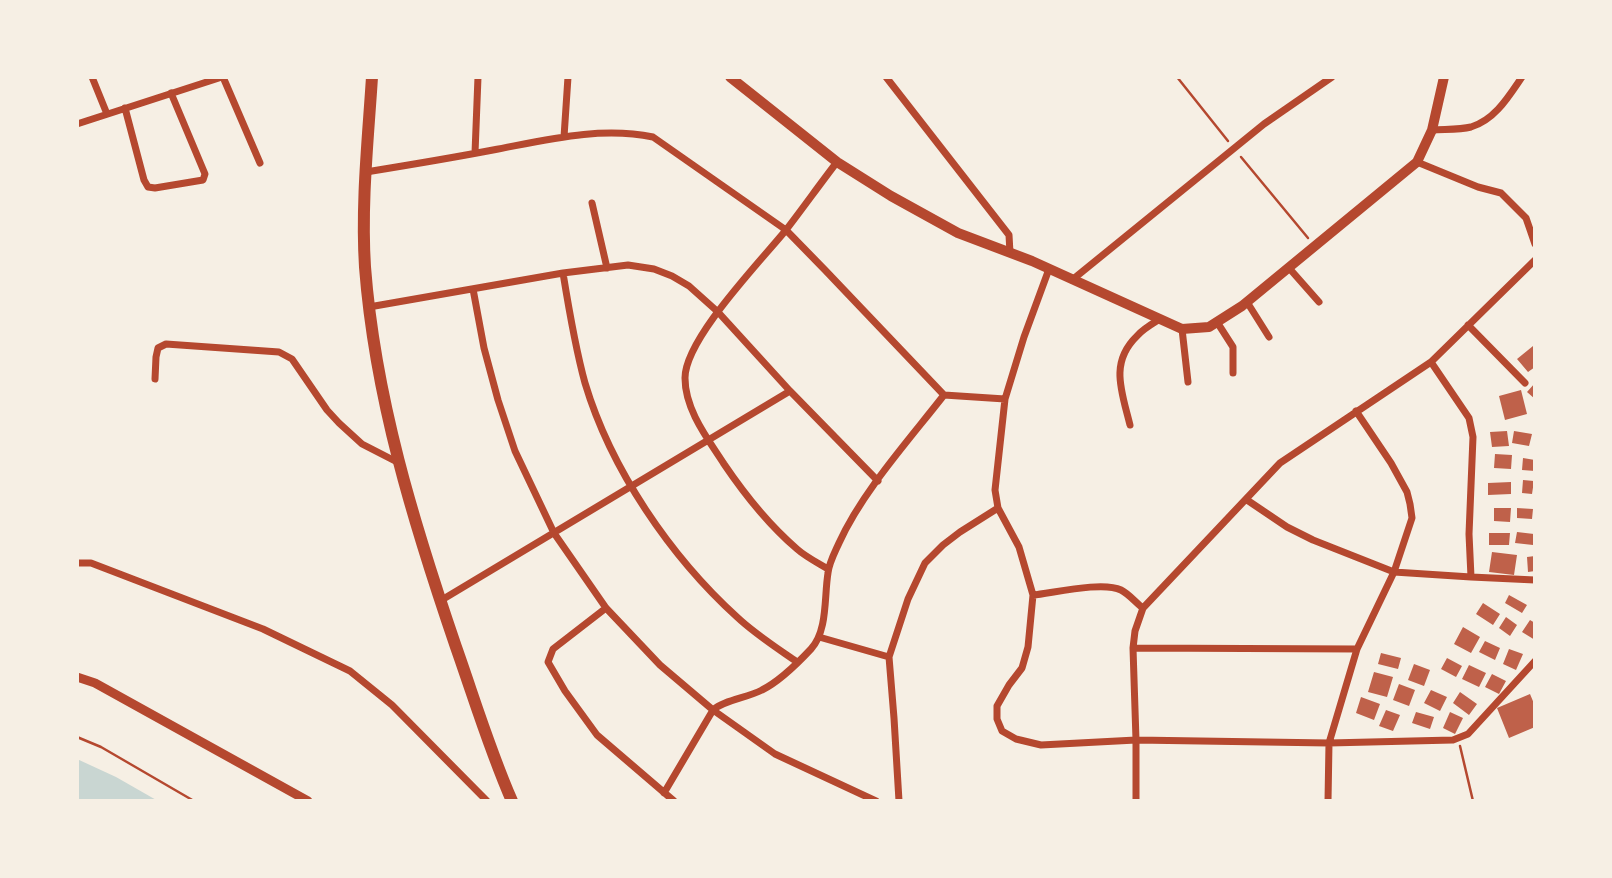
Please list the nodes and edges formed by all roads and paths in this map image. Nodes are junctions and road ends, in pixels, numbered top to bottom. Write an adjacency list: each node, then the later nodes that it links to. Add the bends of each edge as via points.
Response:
1 (92, 77): 14 (street)
2 (222, 77): 12 (street); 22 (street)
3 (372, 77): 23 (highway)
4 (478, 77): 19 (street)
5 (568, 77): 17 (street)
6 (730, 77): 20 (main road)
7 (886, 77): 28 (street, via 1009,236)
8 (1177, 77): 18 (path)
9 (1332, 77): 18 (street)
10 (1444, 77): 16 (main road)
11 (1522, 77): 16 (street, via 1491,117 1471,127)
12 (171, 93): 13 (street); 13 (street, via 205,174 202,180 148,187)
13 (125, 108): 14 (street)
14 (107, 114): 15 (street)
15 (77, 124)
16 (1432, 130): 21 (main road)
17 (564, 137): 19 (street); 25 (street, via 632,133 653,137)
18 (1234, 149): 27 (path); 34 (street)
19 (475, 153): 23 (street)
20 (837, 162): 25 (street); 28 (main road, via 958,233)
21 (1417, 162): 26 (street, via 1501,193 1526,218); 27 (main road)
22 (260, 163)
23 (366, 172): 38 (highway, via 364,246)
24 (592, 203): 30 (street)
25 (786, 230): 39 (street); 51 (street)
26 (1535, 244)
27 (1315, 246): 31 (main road)
28 (1010, 253): 32 (main road)
29 (1535, 260): 42 (street)
30 (607, 268): 33 (street); 39 (street, via 628,265 672,276)
31 (1289, 268): 36 (main road); 37 (street)
32 (1049, 269): 34 (main road); 52 (street)
33 (563, 273): 35 (street); 58 (street, via 586,385)
34 (1072, 280): 40 (main road)
35 (473, 289): 38 (street); 61 (street, via 498,400 529,483)
36 (1247, 302): 41 (main road); 44 (street)
37 (1319, 302)
38 (369, 307): 56 (highway, via 380,382)
39 (718, 312): 50 (street); 55 (street, via 694,348 685,377 692,411)
40 (1160, 319): 43 (main road); 54 (street, via 1124,351 1119,372)
41 (1217, 321): 43 (main road, via 1209,327); 46 (street, via 1233,347)
42 (1468, 325): 45 (street); 49 (street)
43 (1182, 329): 48 (street)
44 (1269, 337)
45 (1431, 362): 53 (street); 65 (street, via 1469,418 1473,437)
46 (1233, 373)
47 (155, 379): 56 (street, via 158,348 166,344 279,352 292,359 338,423 362,444)
48 (1188, 382)
49 (1525, 383)
50 (790, 391): 55 (street); 57 (street)
51 (943, 395): 52 (street); 57 (street)
52 (1005, 399): 60 (street, via 995,490)
53 (1356, 411): 59 (street, via 1280,463); 64 (street, via 1391,463 1410,504 1412,518)
54 (1130, 425)
55 (708, 440): 58 (street); 63 (street, via 763,516 799,551)
56 (400, 464): 68 (highway)
57 (878, 481): 63 (street, via 855,514)
58 (631, 487): 61 (street); 76 (street, via 693,574 739,619)
59 (1247, 499): 64 (street, via 1313,540); 70 (street)
60 (998, 508): 67 (street, via 1019,547); 74 (street, via 960,532 925,563)
61 (554, 533): 68 (street); 69 (street)
62 (77, 563): 86 (street, via 91,564 263,629 350,671 392,705)
63 (828, 569): 71 (street)
64 (1394, 572): 65 (street); 73 (street)
65 (1471, 577): 66 (street)
66 (1535, 580)
67 (1033, 596): 70 (street, via 1105,588 1120,590); 81 (street, via 1022,668 997,706 1002,731 1041,745)
68 (440, 601): 87 (highway)
69 (606, 608): 78 (street, via 660,665); 83 (street, via 553,649 548,662 597,735)
70 (1143, 608): 72 (street)
71 (819, 637): 74 (street); 76 (street)
72 (1133, 648): 73 (street); 81 (street)
73 (1357, 649): 82 (street)
74 (888, 657): 90 (street)
75 (1535, 661): 80 (street, via 1468,734)
76 (797, 662): 78 (street, via 762,690)
77 (77, 677): 85 (street)
78 (713, 710): 83 (street); 89 (street, via 775,754)
79 (77, 737): 84 (path)
80 (1458, 738): 82 (street); 93 (path)
81 (1136, 740): 82 (street); 91 (street)
82 (1329, 743): 92 (street)
83 (664, 793): 88 (street)
84 (194, 801)
85 (308, 801)
86 (487, 801)
87 (512, 801)
88 (674, 801)
89 (876, 801)
90 (899, 801)
91 (1136, 801)
92 (1328, 801)
93 (1473, 801)

